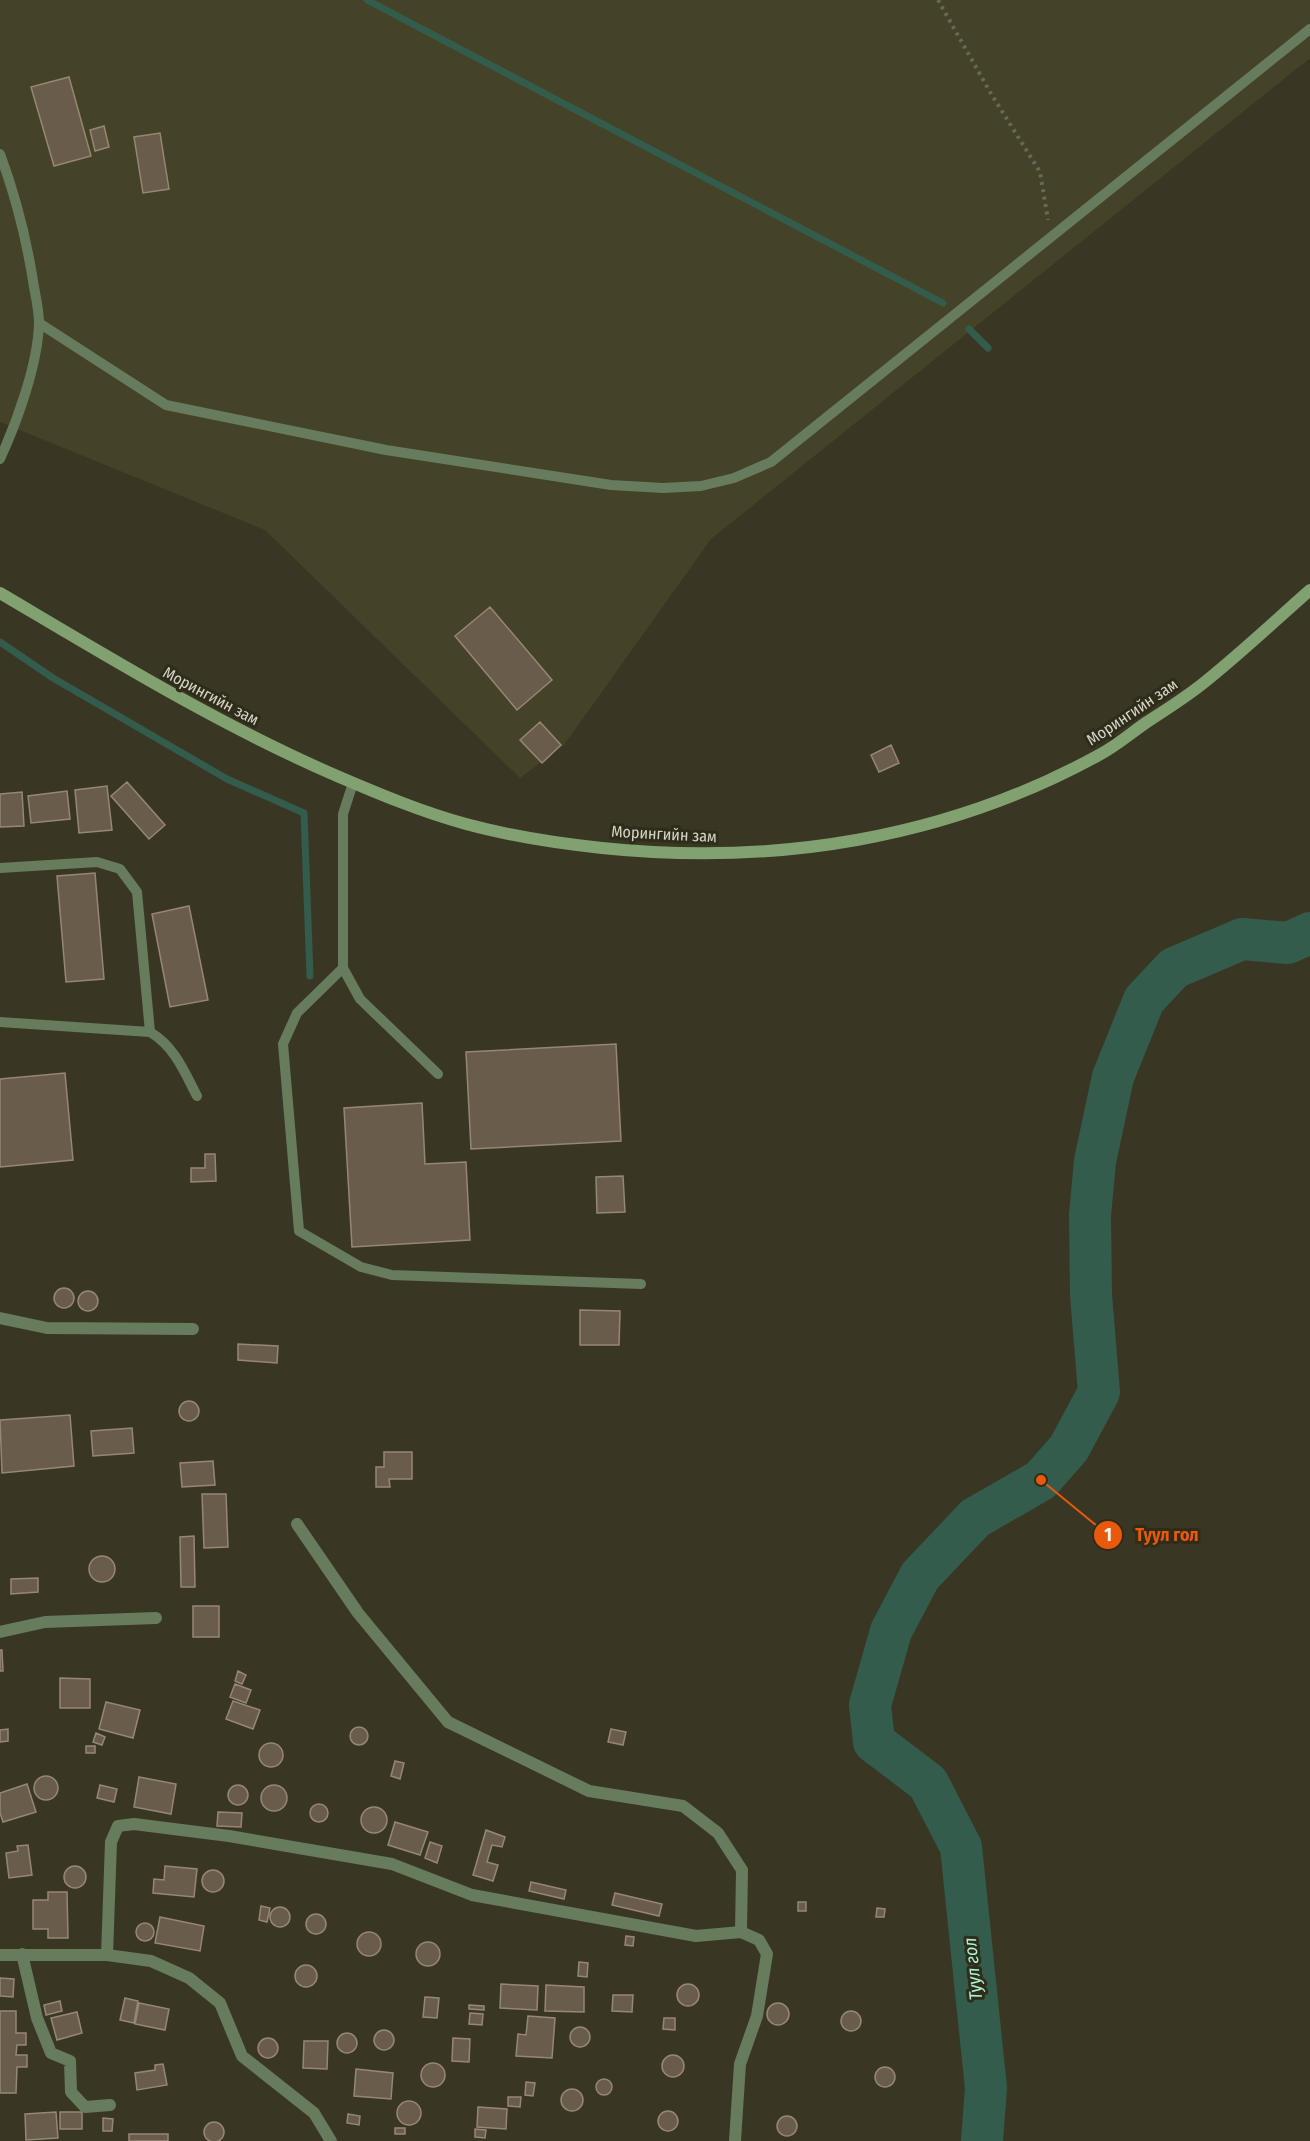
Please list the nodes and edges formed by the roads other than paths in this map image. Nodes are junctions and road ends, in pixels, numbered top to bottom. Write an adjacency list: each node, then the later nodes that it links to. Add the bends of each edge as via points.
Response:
1 (1310, 30): 3 (lane, via 771,462 734,478 701,486 663,489 611,485 386,450 166,405)
2 (0, 154): 3 (lane, via 29,258)
3 (39, 322): 4 (lane, via 33,364 15,427)
4 (0, 459)
5 (1310, 590): 7 (main road, Морингийн зам, via 1204,683 1101,754 1025,791 956,817 871,839 792,850 712,854 580,846 467,824)
6 (0, 593): 7 (main road, Морингийн зам, via 277,750)
7 (353, 783): 9 (lane, via 343,814)
8 (0, 868): 11 (lane, via 97,862 120,869 137,892)
9 (343, 968): 12 (lane, via 360,999); 14 (lane, via 297,1013 283,1044 299,1231 361,1267 392,1275)
10 (0, 1022): 11 (lane)
11 (150, 1032): 13 (lane, via 165,1041)
12 (438, 1074)
13 (197, 1096)
14 (641, 1284)
15 (0, 1318): 16 (street, via 47,1328)
16 (194, 1329)
17 (297, 1524): 20 (street, via 358,1613 448,1722 589,1791 683,1806 718,1833 742,1870)
18 (156, 1618): 19 (street, via 45,1622)
19 (0, 1632)
20 (741, 1932): 23 (street, via 684,1934 472,1895 392,1864 134,1824 118,1826 111,1842); 26 (street, via 759,1940 767,1954 757,2016 740,2064)
21 (22, 1954): 22 (street); 23 (street); 24 (street, via 37,2018 51,2053 70,2061 71,2092 85,2107)
22 (0, 1955)
23 (107, 1955): 25 (street, via 151,1962 189,1978 220,2003 242,2056 314,2113)
24 (110, 2105)
25 (331, 2141)
26 (735, 2141)

